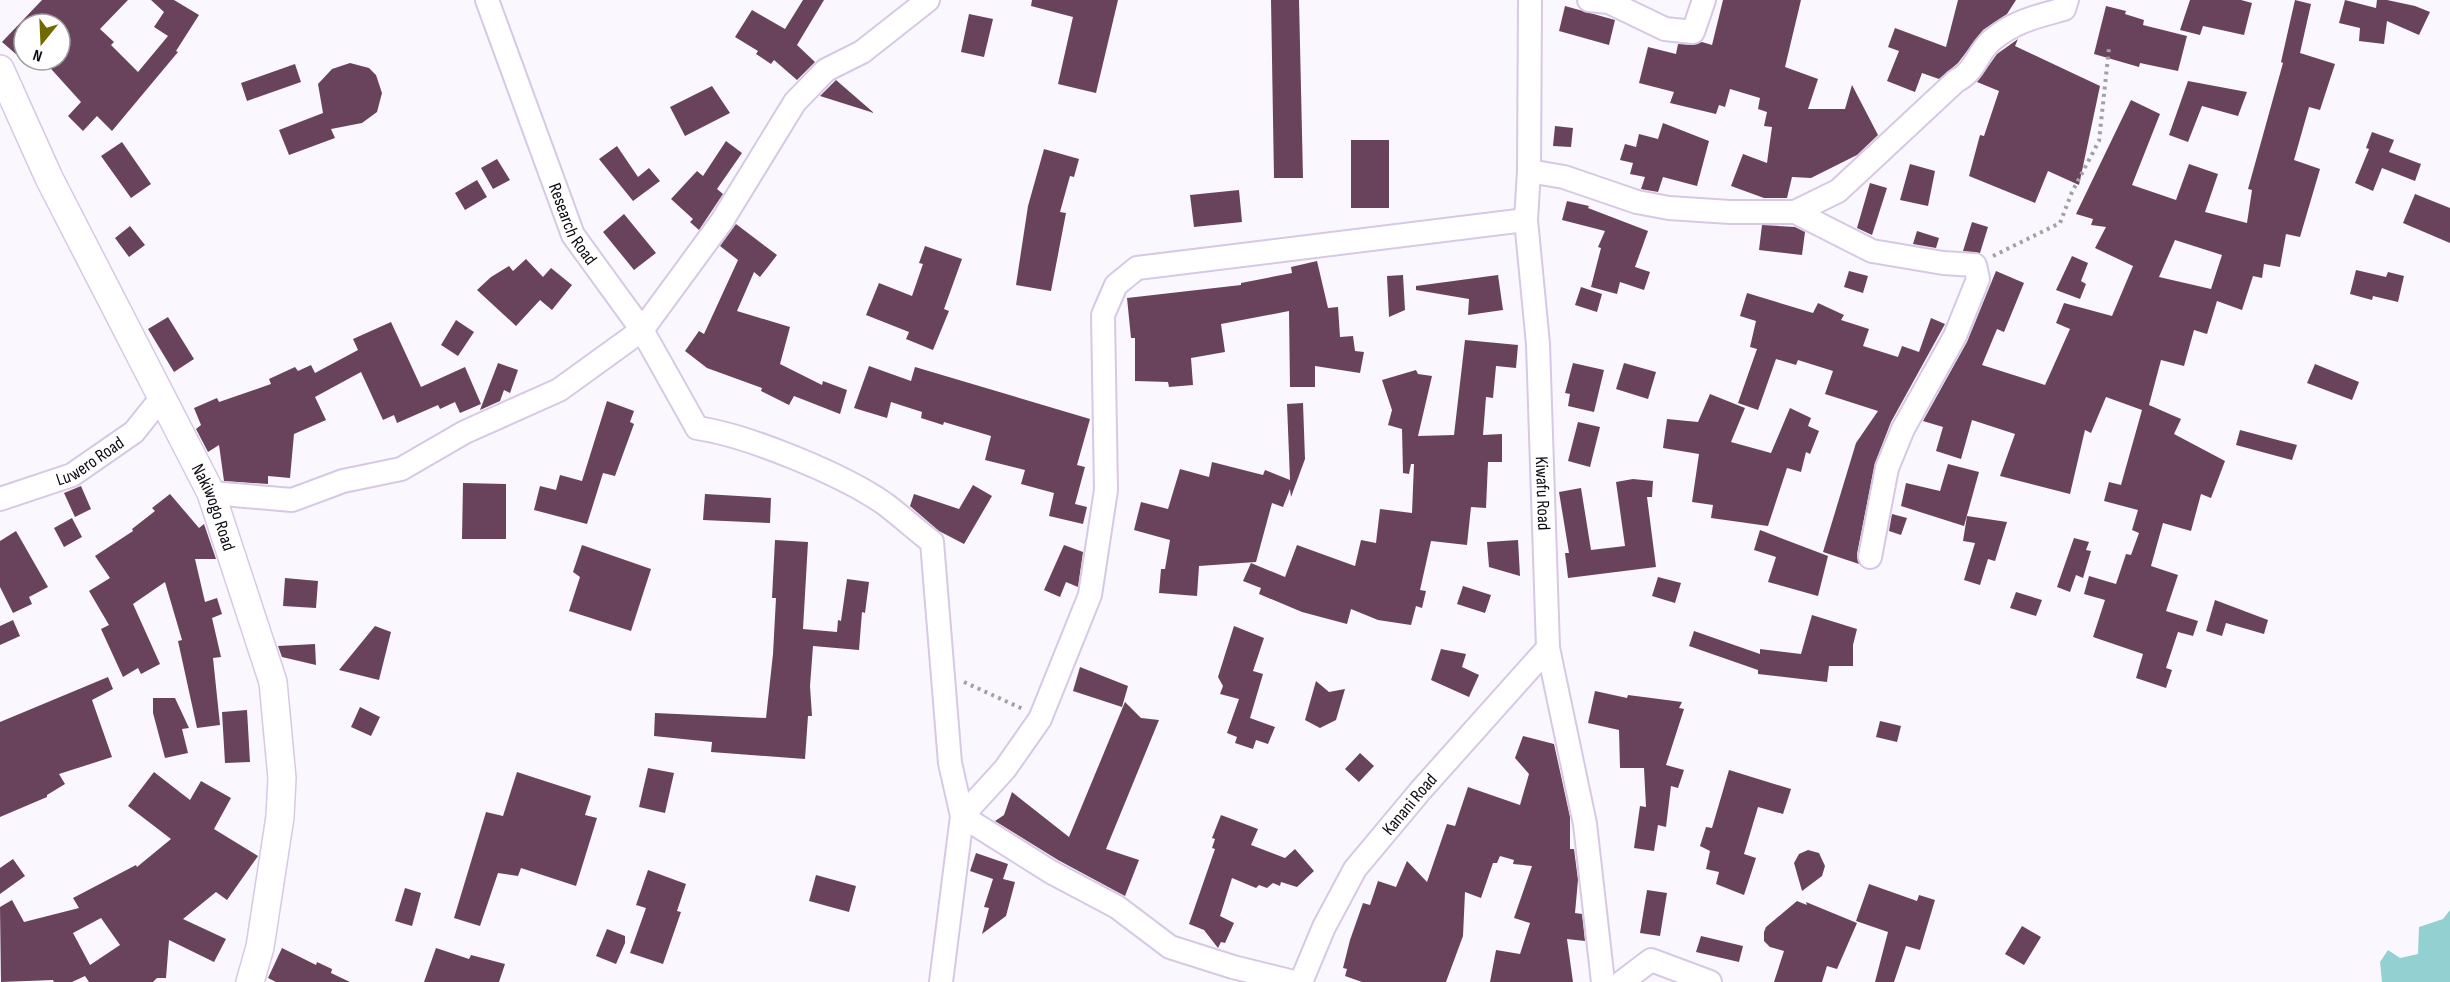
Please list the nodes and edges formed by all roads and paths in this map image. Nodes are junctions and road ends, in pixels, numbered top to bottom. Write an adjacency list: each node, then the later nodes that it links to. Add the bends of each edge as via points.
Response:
1 (487, 0): 13 (street, Research Road, via 573,235)
2 (928, 0): 13 (street, via 862,52 826,70 795,102 722,221)
3 (1530, 0): 9 (street, Kiwafu Road)
4 (1589, 0): 5 (street, via 1609,2 1665,29 1693,32)
5 (1704, 0)
6 (2067, 0): 10 (street, via 2064,9 2016,22 1992,40 1968,75 1956,81 1838,191)
7 (2109, 48): 12 (path, via 2099,141 2060,223)
8 (0, 69): 14 (street, Nakiwogo Road, via 49,178)
9 (1529, 171): 10 (street, via 1564,177 1637,202 1669,208); 11 (street, Kiwafu Road)
10 (1796, 212): 12 (street, via 1872,252)
11 (1526, 220): 18 (street, Kiwafu Road, via 1538,344); 20 (street, via 1137,268 1116,285 1103,315 1106,490 1090,595)
12 (1975, 265): 17 (street, via 1978,279 1955,336 1903,429 1887,468)
13 (642, 330): 15 (street, via 560,390 465,432 401,469 343,482 292,500); 19 (street, Research Road, via 697,428 792,457 847,483 884,503 932,542)
14 (162, 397): 15 (street, Nakiwogo Road); 16 (street, Luwero Road, via 134,432 72,475)
15 (211, 493): 22 (street, Nakiwogo Road, via 273,682 282,778 280,817 260,947)
16 (0, 499)
17 (1870, 557)
18 (1548, 648): 25 (street, Kanani Road, via 1355,869); 26 (street, Kiwafu Road, via 1585,825)
19 (942, 672): 20 (path); 21 (street, via 950,763)
20 (1041, 717): 21 (street, via 1005,769)
21 (962, 816): 23 (street); 24 (street, via 1051,872 1118,907 1170,947)
22 (250, 982)
23 (941, 982)
24 (1294, 982)
25 (1301, 982)
26 (1603, 982)
27 (1622, 982): 28 (street, via 1651,960)
28 (1710, 982)

